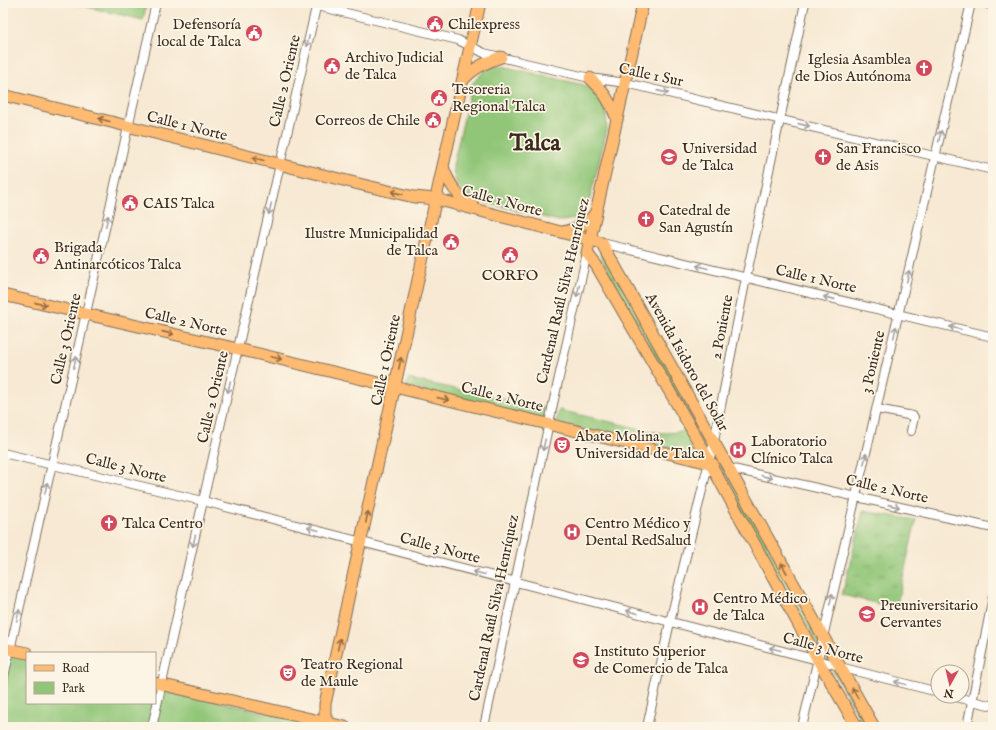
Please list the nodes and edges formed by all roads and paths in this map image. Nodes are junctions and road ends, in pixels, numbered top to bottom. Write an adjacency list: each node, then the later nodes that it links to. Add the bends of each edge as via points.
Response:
1 (156, 3): 18 (street, Calle 3 Oriente)
2 (305, 3): 8 (street, Calle 1 Sur)
3 (480, 3): 10 (main road, Calle 1 Oriente)
4 (643, 3): 14 (main road, Cardenal Raúl Silva Henríquez)
5 (805, 3): 17 (street, 2 Poniente)
6 (971, 3): 19 (street, 3 Poniente, one-way to 6)
7 (988, 3): 9 (main road)
8 (316, 4): 10 (street, Calle 1 Sur); 20 (street, Calle 2 Oriente, one-way to 20)
9 (993, 4)
10 (471, 45): 11 (street, Calle 1 Sur); 13 (main road, Calle 1 Oriente)
11 (501, 57): 12 (street, Calle 1 Sur); 13 (main road, via 484,63)
12 (590, 78): 14 (street, Calle 1 Sur); 16 (main road, via 604,92)
13 (463, 81): 21 (main road, Calle 1 Oriente)
14 (626, 83): 16 (main road, Cardenal Raúl Silva Henríquez); 17 (street, Calle 1 Sur, one-way to 17)
15 (3, 95): 18 (main road, Calle 1 Norte, one-way to 15)
16 (617, 119): 24 (main road, Cardenal Raúl Silva Henríquez)
17 (780, 119): 19 (street, Calle 1 Sur, one-way to 19); 30 (street, 2 Poniente)
18 (128, 126): 20 (main road, Calle 1 Norte, one-way to 18); 32 (street, Calle 3 Oriente, one-way to 18)
19 (936, 156): 22 (street, Calle 1 Sur); 33 (street, 3 Poniente, one-way to 19)
20 (280, 164): 23 (main road, Calle 1 Norte, one-way to 20, via 408,195); 35 (street, Calle 2 Oriente, one-way to 35)
21 (443, 166): 23 (main road, Calle 1 Oriente); 25 (main road, via 453,189)
22 (993, 170)
23 (436, 199): 25 (main road, Calle 1 Norte); 36 (main road, Calle 1 Oriente, one-way to 23)
24 (597, 208): 26 (main road, via 595,214 583,224); 27 (main road, Cardenal Raúl Silva Henríquez)
25 (478, 210): 26 (main road, Calle 1 Norte)
26 (563, 232): 27 (main road, Calle 1 Norte)
27 (590, 240): 28 (main road, Calle 1 Norte); 29 (main road, Cardenal Raúl Silva Henríquez)
28 (602, 243): 30 (street, Calle 1 Norte, one-way to 28); 40 (main road, Avenida Isidoro del Solar)
29 (587, 253): 38 (street, Cardenal Raúl Silva Henríquez, one-way to 38); 42 (main road, Avenida Isidoro del Solar)
30 (746, 278): 33 (street, Calle 1 Norte, one-way to 30); 40 (street, 2 Poniente)
31 (3, 295): 32 (main road, Calle 2 Norte, one-way to 32)
32 (85, 314): 35 (main road, Calle 2 Norte, one-way to 35); 43 (street, Calle 3 Oriente, one-way to 32)
33 (899, 314): 34 (street, Calle 1 Norte, one-way to 33); 37 (street, 3 Poniente, one-way to 33)
34 (993, 336)
35 (238, 349): 36 (main road, Calle 2 Norte, one-way to 36); 46 (street, Calle 2 Oriente, one-way to 46)
36 (395, 387): 38 (main road, Calle 2 Norte, one-way to 38); 48 (main road, Calle 1 Oriente, one-way to 36)
37 (876, 409): 39 (street, via 913,416); 45 (street, 3 Poniente, one-way to 37)
38 (548, 424): 42 (main road, Calle 2 Norte); 49 (street, Cardenal Raúl Silva Henríquez, one-way to 49)
39 (911, 431)
40 (714, 440): 42 (street, 2 Poniente); 44 (main road, Avenida Isidoro del Solar)
41 (3, 453): 43 (street, Calle 3 Norte)
42 (709, 462): 44 (main road, Calle 2 Norte); 51 (street, 2 Poniente); 55 (main road, Avenida Isidoro del Solar)
43 (52, 464): 46 (street, Calle 3 Norte); 53 (street, Calle 3 Oriente, one-way to 43)
44 (729, 468): 45 (street, Calle 2 Norte, one-way to 45); 52 (main road, Avenida Isidoro del Solar, one-way to 44)
45 (856, 497): 47 (street, Calle 2 Norte, one-way to 47); 52 (street, 3 Poniente, one-way to 45)
46 (203, 501): 48 (street, Calle 3 Norte, one-way to 46); 58 (street, Calle 2 Oriente, one-way to 58)
47 (993, 528)
48 (361, 542): 49 (street, Calle 3 Norte, one-way to 48); 65 (main road, Calle 1 Oriente, one-way to 48, via 325,704)
49 (516, 582): 51 (street, Calle 3 Norte, one-way to 49); 68 (street, Cardenal Raúl Silva Henríquez)
50 (993, 597): 61 (street)
51 (670, 622): 55 (street, Calle 3 Norte, one-way to 51); 69 (street, 2 Poniente)
52 (822, 637): 55 (street, 3 Poniente); 56 (main road, Avenida Isidoro del Solar)
53 (6, 649): 54 (main road); 57 (street, Calle 3 Oriente)
54 (26, 654)
55 (818, 660): 56 (street, Calle 3 Norte); 70 (street, 3 Poniente); 71 (main road, Avenida Isidoro del Solar)
56 (840, 667): 59 (street, Calle 3 Norte, one-way to 56); 72 (main road, Avenida Isidoro del Solar, one-way to 56)
57 (3, 681)
58 (158, 684): 60 (street, Calle 2 Oriente); 64 (main road)
59 (930, 690)
60 (156, 698)
61 (972, 701): 63 (street); 73 (street)
62 (155, 704): 66 (street, Calle 2 Oriente)
63 (993, 706)
64 (307, 723): 65 (main road)
65 (328, 725): 67 (main road)
66 (152, 727)
67 (344, 727)
68 (484, 727)
69 (648, 727)
70 (802, 727)
71 (857, 727)
72 (874, 727)
73 (967, 727)

